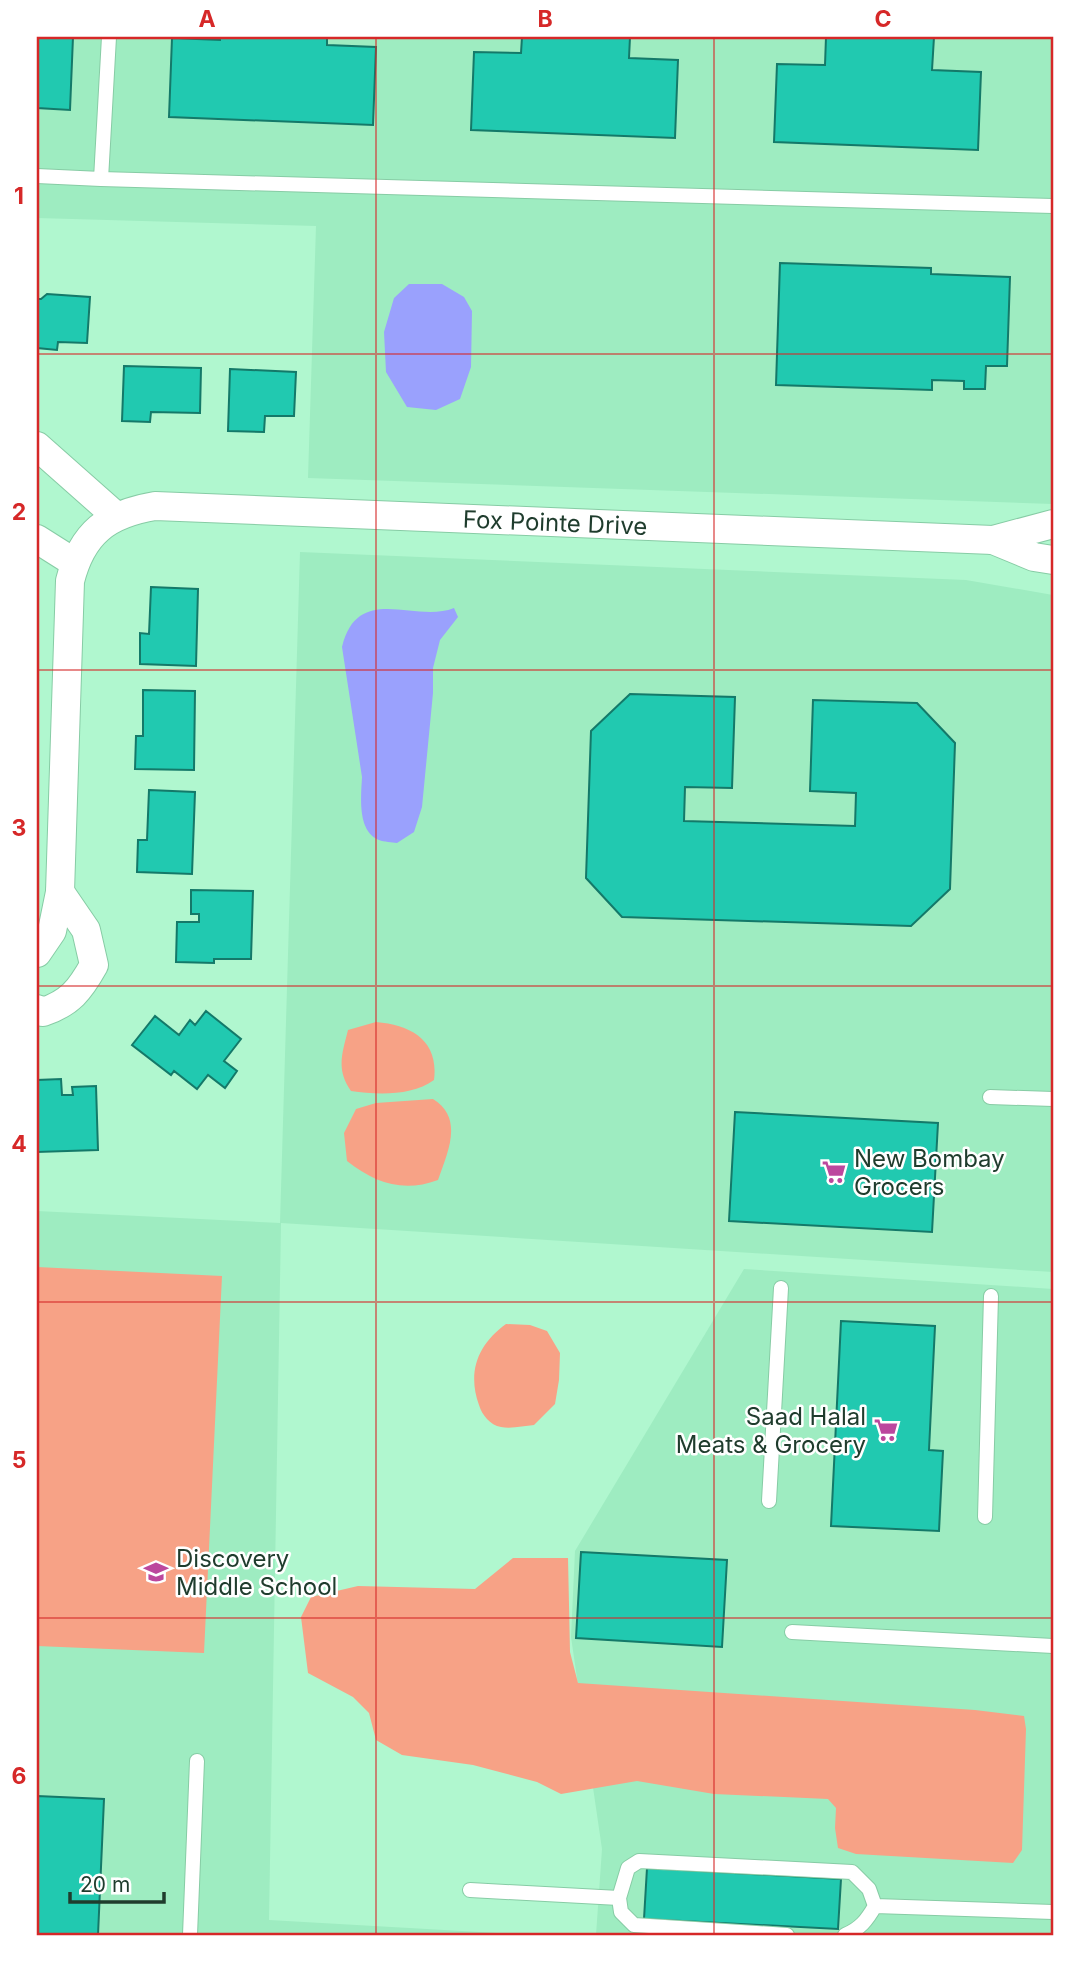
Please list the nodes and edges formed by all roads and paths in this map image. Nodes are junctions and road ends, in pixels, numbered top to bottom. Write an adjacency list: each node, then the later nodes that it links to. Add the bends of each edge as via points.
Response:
1 (109, 37): 3 (lane)
2 (37, 176): 3 (lane)
3 (101, 179): 4 (lane)
4 (1053, 206)
5 (37, 446): 6 (street)
6 (116, 516): 9 (street, Fox Pointe Drive, via 155,506); 11 (street, Fox Pointe Drive, via 95,532)
7 (1053, 524): 9 (street)
8 (37, 539): 11 (street)
9 (993, 540): 10 (street)
10 (1053, 560)
11 (75, 563): 12 (street, Fox Pointe Drive, via 69,597)
12 (60, 892): 13 (street, Fox Pointe Drive, via 52,931); 14 (street, via 86,930 94,965 81,988 60,1006 43,1012)
13 (37, 953)
14 (37, 1009)
15 (990, 1097): 16 (lane)
16 (1053, 1099)
17 (781, 1288): 19 (lane)
18 (990, 1296): 20 (lane)
19 (769, 1501)
20 (985, 1517)
21 (792, 1632): 22 (lane)
22 (1053, 1646)
23 (197, 1761): 29 (lane)
24 (470, 1890): 25 (lane)
25 (619, 1898): 26 (lane, via 628,1868 639,1861 852,1872 869,1889); 28 (lane, via 621,1912)
26 (875, 1906): 27 (lane); 31 (lane, via 862,1925)
27 (1053, 1912)
28 (633, 1930): 30 (lane)
29 (190, 1935)
30 (787, 1935)
31 (845, 1935)

